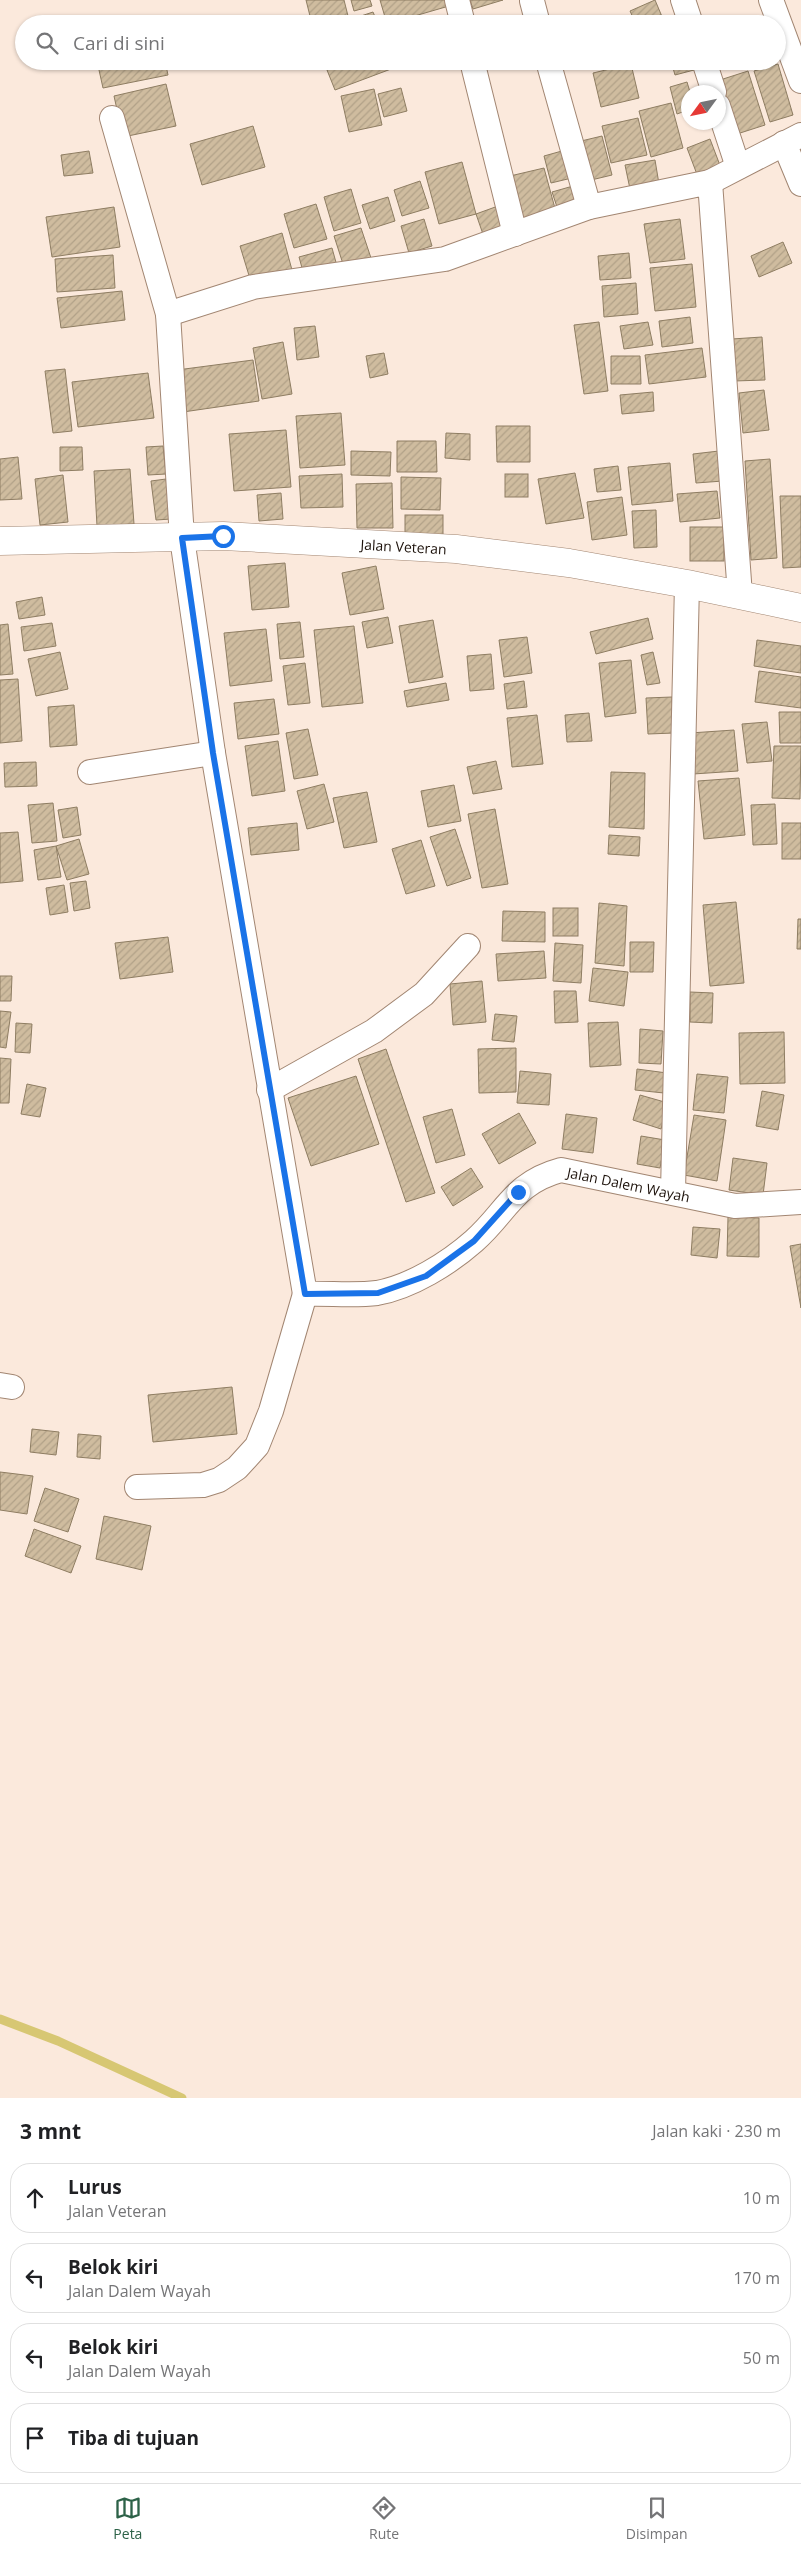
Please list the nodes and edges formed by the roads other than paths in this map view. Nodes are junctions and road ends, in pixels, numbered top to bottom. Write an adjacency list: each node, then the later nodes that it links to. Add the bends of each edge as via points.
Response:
1 (457, 0): 5 (street)
2 (683, 0): 7 (street)
3 (770, 0): 8 (street)
4 (532, 1): 6 (street)
5 (461, 15)
6 (536, 15)
7 (689, 15)
8 (776, 15)
9 (786, 42): 13 (street)
10 (474, 70): 22 (street)
11 (551, 70): 21 (street)
12 (707, 70): 14 (street)
13 (801, 81)
14 (712, 85)
15 (112, 118): 23 (street)
16 (726, 130): 18 (street)
17 (792, 139): 18 (street); 20 (street)
18 (738, 167): 19 (street)
19 (710, 182): 21 (street); 27 (street)
20 (801, 184)
21 (589, 207): 22 (street)
22 (515, 234): 23 (street, via 445,259 253,287)
23 (168, 314): 24 (street)
24 (182, 538): 25 (street, Jalan Veteran); 26 (street, Jalan Veteran, via 223,536 456,549 569,563); 29 (street)
25 (0, 540)
26 (687, 584): 27 (street, Jalan Veteran); 33 (street)
27 (740, 595): 28 (street, Jalan Veteran)
28 (801, 608)
29 (213, 753): 30 (street); 32 (street)
30 (90, 772)
31 (468, 946): 32 (street, via 424,994 374,1032)
32 (269, 1090): 35 (street)
33 (673, 1192): 34 (street, Jalan Dalem Wayah, via 736,1206); 35 (street, Jalan Dalem Wayah, via 561,1170 540,1176 518,1192 474,1241 426,1276 378,1293)
34 (801, 1202)
35 (305, 1294): 36 (street, via 271,1411 257,1446 237,1468 219,1480 203,1485)
36 (138, 1487)

